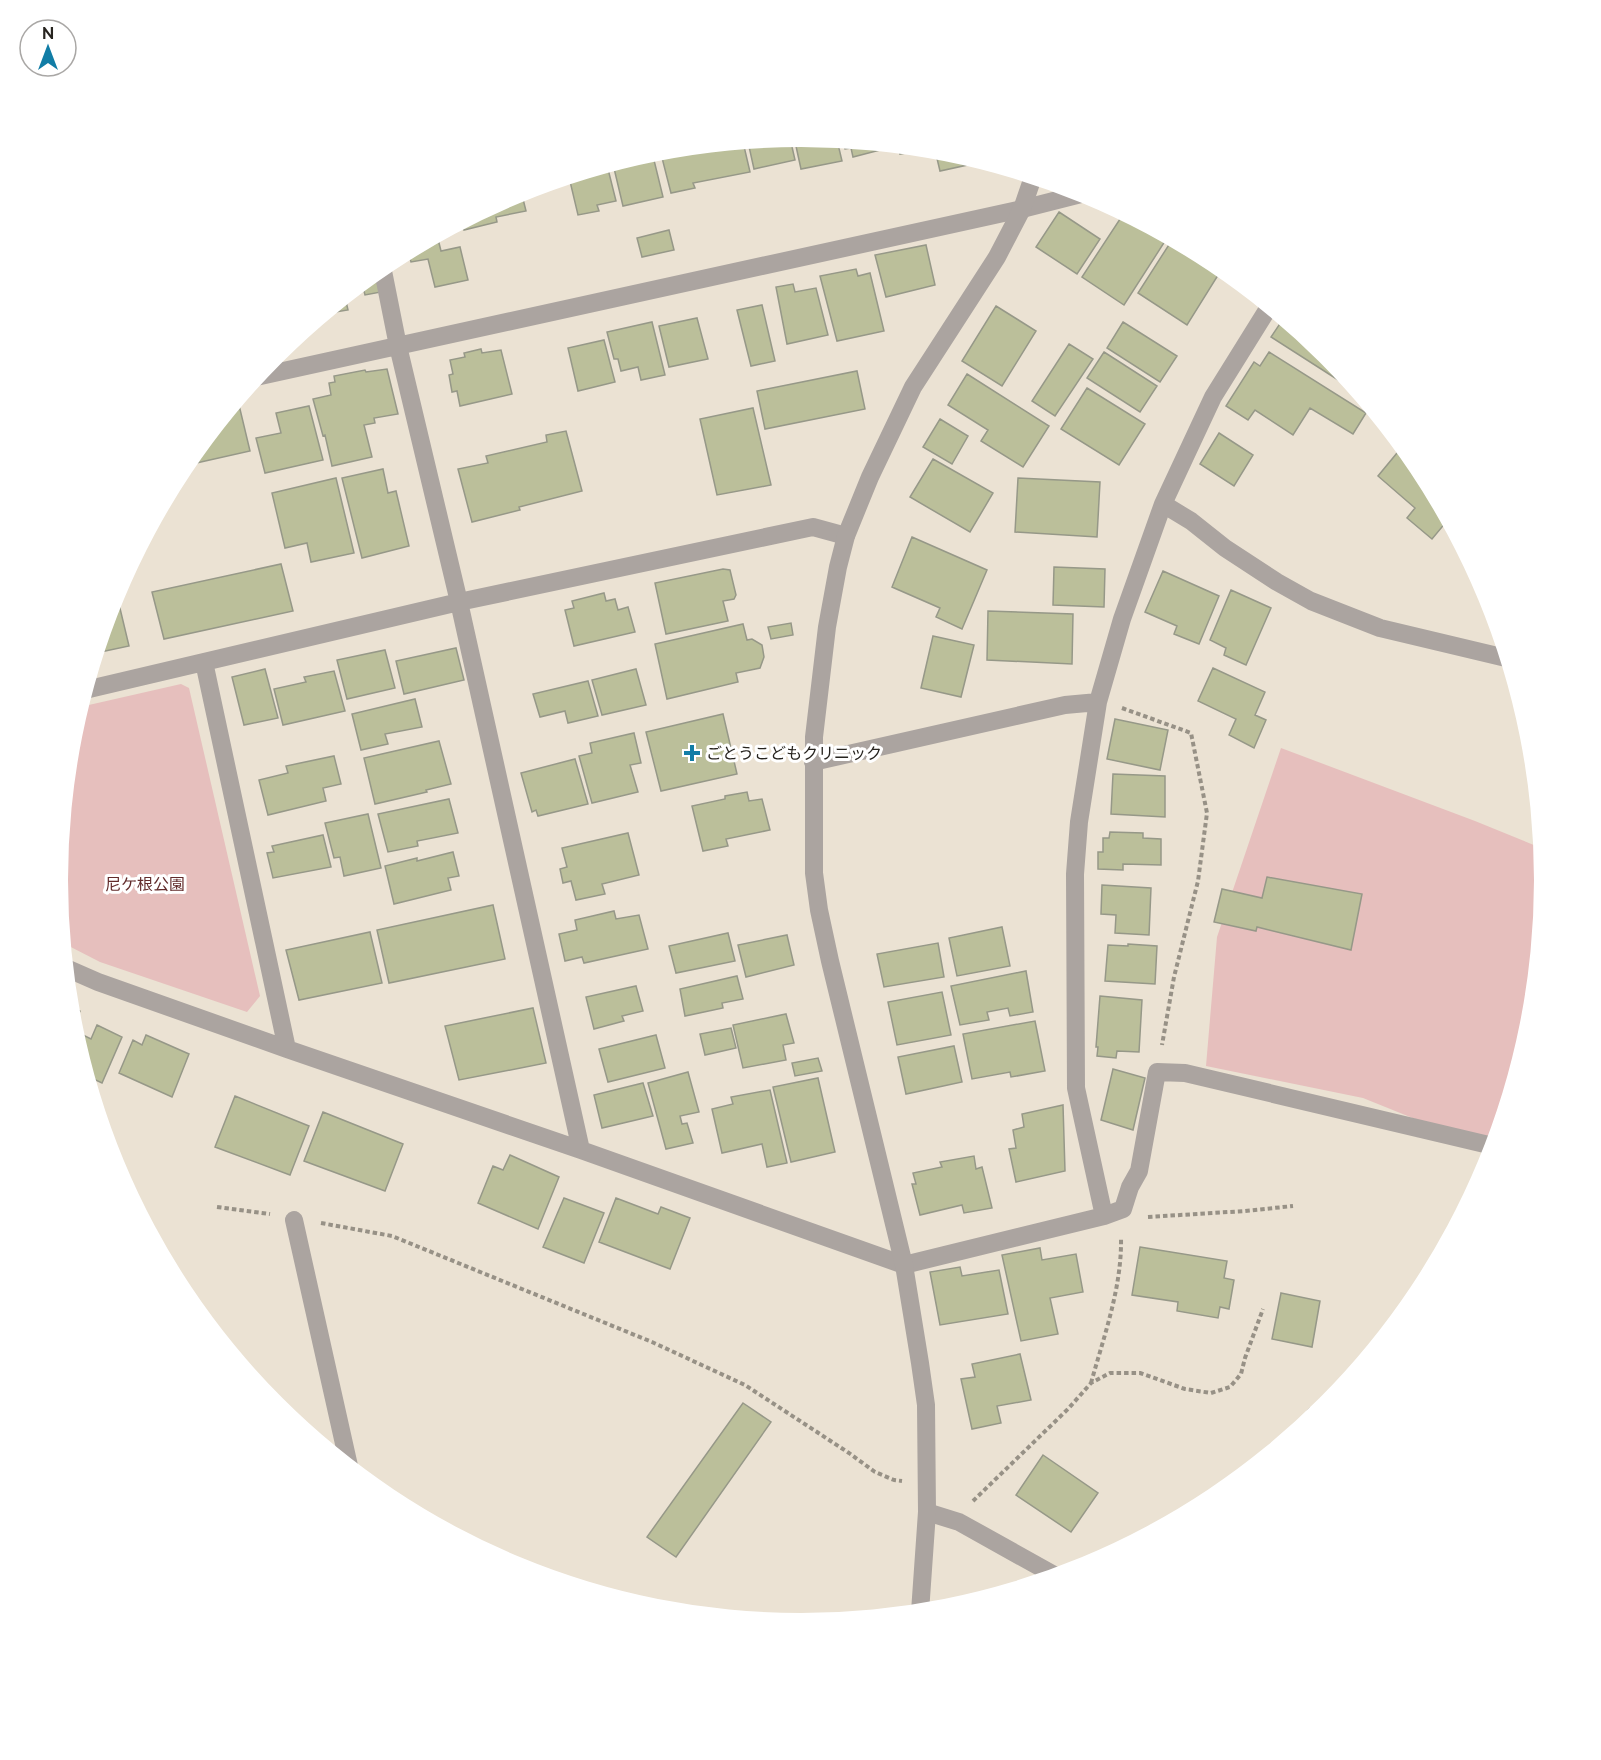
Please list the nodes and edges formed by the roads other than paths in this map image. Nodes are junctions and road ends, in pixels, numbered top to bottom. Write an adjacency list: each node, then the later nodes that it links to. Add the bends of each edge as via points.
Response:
1 (1030, 184): 3 (street)
2 (1067, 198): 3 (street)
3 (1022, 209): 6 (street); 9 (street, via 997,257 913,387)
4 (384, 277): 6 (street)
5 (1265, 313): 8 (street, via 1213,397)
6 (398, 346): 7 (street); 10 (street)
7 (271, 374)
8 (1163, 504): 11 (street, via 1311,601 1380,628); 14 (street, via 1122,619)
9 (846, 536): 10 (street, via 813,527); 15 (street, via 827,627)
10 (459, 602): 12 (street); 19 (street)
11 (1499, 656)
12 (204, 662): 13 (street); 17 (street)
13 (93, 688)
14 (1098, 702): 15 (street, via 1065,705); 20 (street, via 1075,874 1076,1088)
15 (813, 762): 22 (street, via 814,873 819,910)
16 (74, 971): 17 (street)
17 (287, 1049): 19 (street)
18 (1484, 1144): 20 (street, via 1185,1073 1157,1072 1139,1171)
19 (581, 1150): 22 (street)
20 (1112, 1213): 22 (street)
21 (294, 1220): 23 (street)
22 (904, 1265): 24 (street, via 926,1406)
23 (347, 1456)
24 (927, 1512): 25 (street, via 959,1522); 26 (street)
25 (1046, 1570)
26 (921, 1603)

